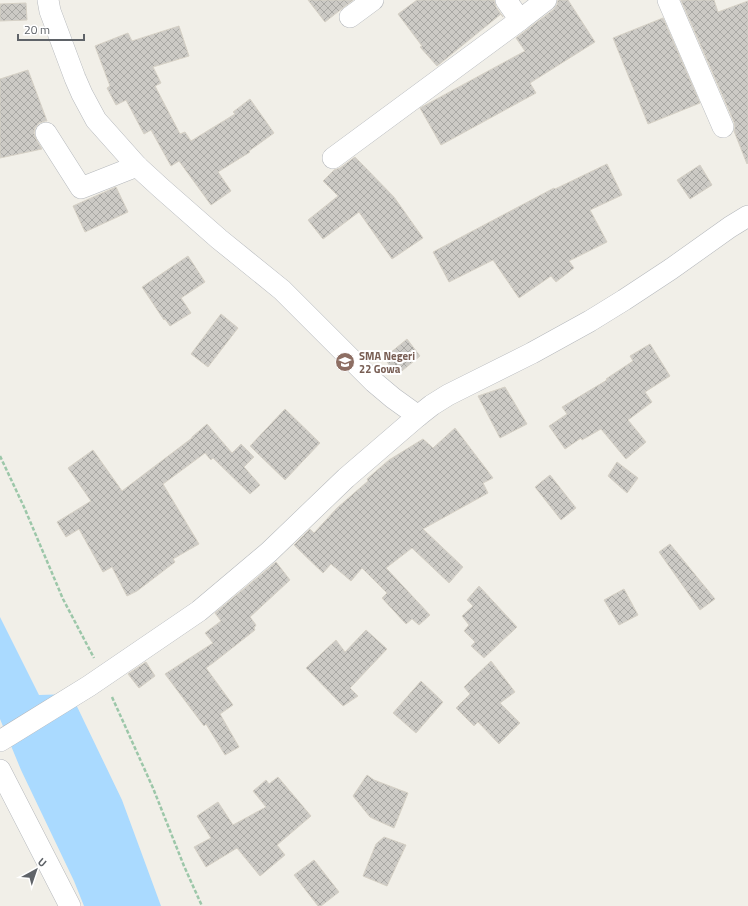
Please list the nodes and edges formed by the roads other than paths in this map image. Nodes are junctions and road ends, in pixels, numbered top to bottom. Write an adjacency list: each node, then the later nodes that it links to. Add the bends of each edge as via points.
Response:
1 (48, 0): 11 (street, via 75,78 96,120)
2 (373, 0): 6 (street)
3 (506, 0): 7 (street)
4 (546, 0): 7 (street)
5 (668, 0): 8 (street)
6 (350, 17)
7 (520, 20): 10 (street)
8 (723, 127)
9 (46, 133): 11 (street, via 81,188)
10 (333, 158)
11 (138, 166): 13 (street, via 160,188 282,290 374,382)
12 (748, 216): 13 (street, via 590,321 448,395)
13 (418, 416): 14 (street, via 346,478 269,552 199,611 89,686)
14 (1, 741)
15 (0, 770): 16 (street)
16 (70, 906)

